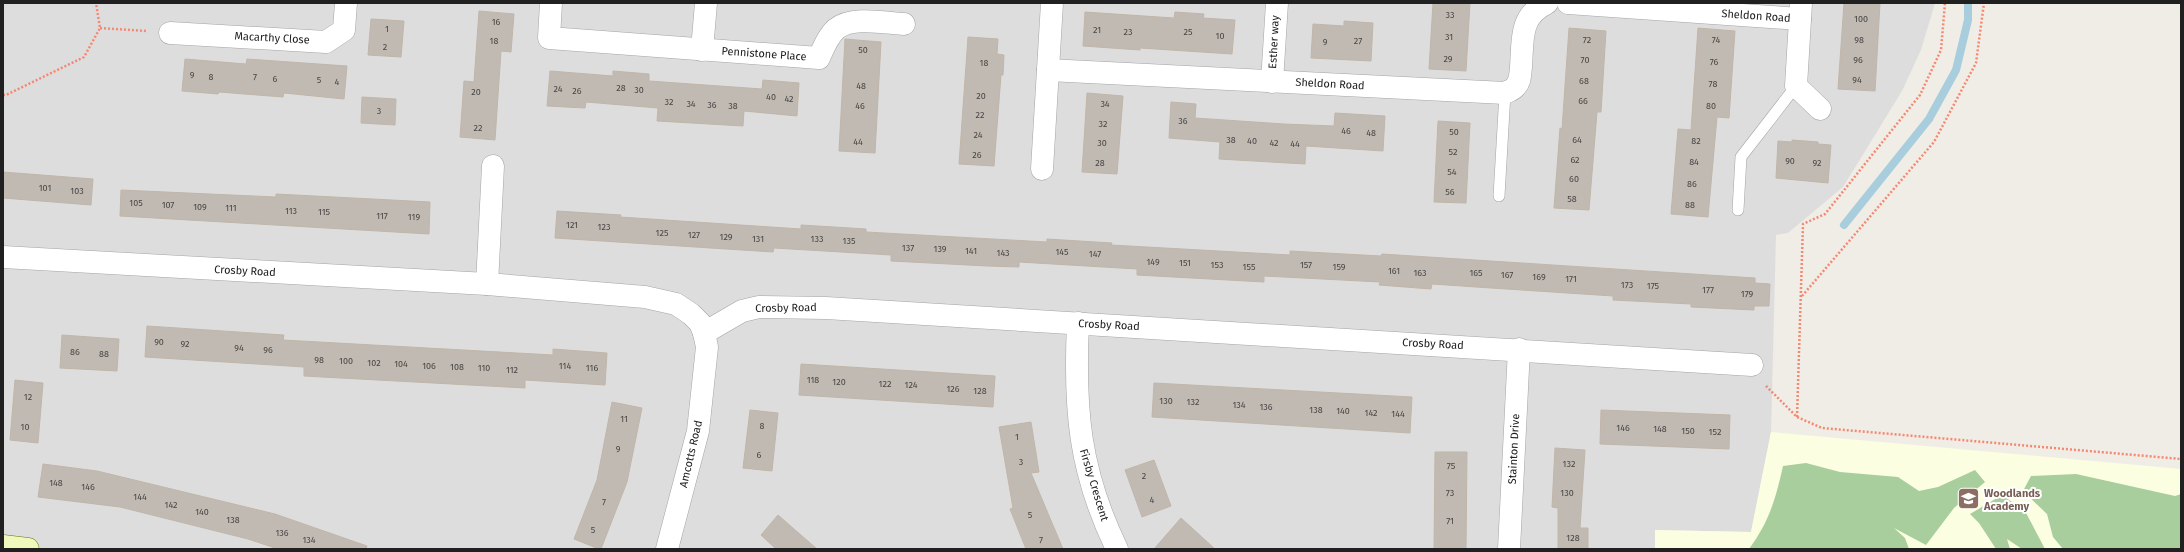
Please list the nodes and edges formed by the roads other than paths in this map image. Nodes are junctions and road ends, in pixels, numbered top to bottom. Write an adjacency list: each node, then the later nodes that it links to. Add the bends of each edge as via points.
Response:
1 (346, 3): 10 (street, Macarthy Close, via 344,30 326,42)
2 (552, 3): 11 (street, Pennistone Place, via 549,38)
3 (706, 3): 11 (street)
4 (1052, 3): 12 (street)
5 (1277, 3): 13 (street, Esther way)
6 (1547, 3): 15 (street, via 1535,8 1527,19 1523,36 1520,80 1515,88)
7 (1568, 3): 8 (street, Sheldon Road)
8 (1800, 11): 14 (street, Sheldon Road)
9 (904, 24): 11 (street, Pennistone Place, via 854,22 837,28 826,42 819,58)
10 (170, 33)
11 (702, 50)
12 (1048, 70): 13 (street, Sheldon Road); 18 (street)
13 (1272, 82): 15 (street, Sheldon Road)
14 (1796, 86): 16 (street); 20 (lane, via 1741,157)
15 (1505, 93): 19 (lane)
16 (1820, 109)
17 (493, 166): 22 (street)
18 (1042, 170)
19 (1499, 196)
20 (1738, 210)
21 (3, 257): 22 (street, Crosby Road)
22 (487, 284): 24 (street, Crosby Road, via 659,299 676,304 691,314 700,323)
23 (1078, 324): 24 (street, Crosby Road, via 826,308 759,307 742,311); 25 (street, Crosby Road); 30 (street, Firsby Crescent, via 1076,402 1082,449 1106,527)
24 (704, 333): 28 (street, Amcotts Road, via 707,346 698,431)
25 (1519, 349): 26 (street, Crosby Road); 31 (street, Stainton Drive)
26 (1752, 365)
27 (3, 546): 29 (street)
28 (670, 548)
29 (28, 549)
30 (1117, 549)
31 (1509, 549)

